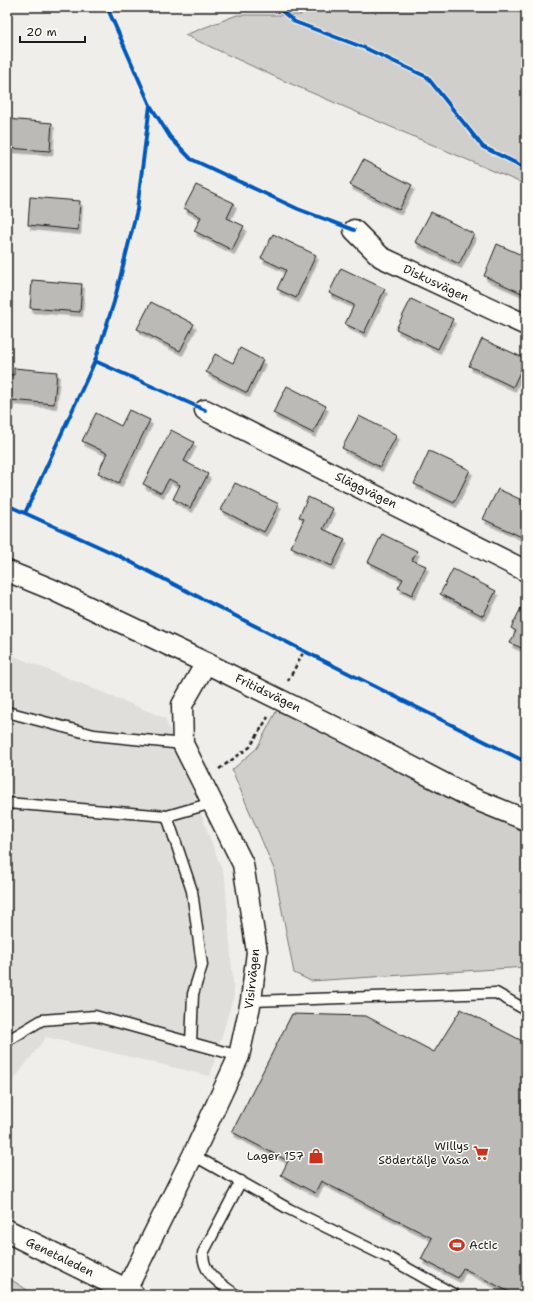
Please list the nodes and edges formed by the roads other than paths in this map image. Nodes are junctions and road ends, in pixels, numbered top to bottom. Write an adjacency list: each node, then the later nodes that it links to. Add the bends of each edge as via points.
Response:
1 (354, 230): 2 (street, Diskusvägen, via 381,257)
2 (526, 325)
3 (205, 410): 5 (street, Släggvägen)
4 (7, 571): 6 (street, Fritidsvägen, via 51,589)
5 (526, 571)
6 (206, 663): 8 (street, Visirvägen, via 182,705); 12 (street, Fritidsvägen, via 472,798)
7 (7, 712): 8 (lane, via 94,735)
8 (183, 744): 10 (street, Visirvägen)
9 (7, 803): 11 (lane)
10 (212, 803): 11 (lane); 13 (street, Visirvägen, via 243,864 257,952)
11 (167, 816): 16 (lane, via 192,891 202,965 193,994)
12 (526, 820)
13 (251, 1001): 14 (lane, via 496,994); 17 (street, Visirvägen)
14 (526, 1010)
15 (7, 1041): 16 (lane, via 42,1020 95,1016)
16 (191, 1043): 17 (lane)
17 (239, 1056): 18 (street, Visirvägen)
18 (193, 1155): 19 (lane); 21 (street, Visirvägen)
19 (241, 1181): 22 (lane, via 203,1253 203,1264 211,1275); 23 (lane, via 289,1209 389,1258)
20 (7, 1231): 21 (main road, Genetaleden)
21 (129, 1292)
22 (236, 1295)
23 (455, 1295)

